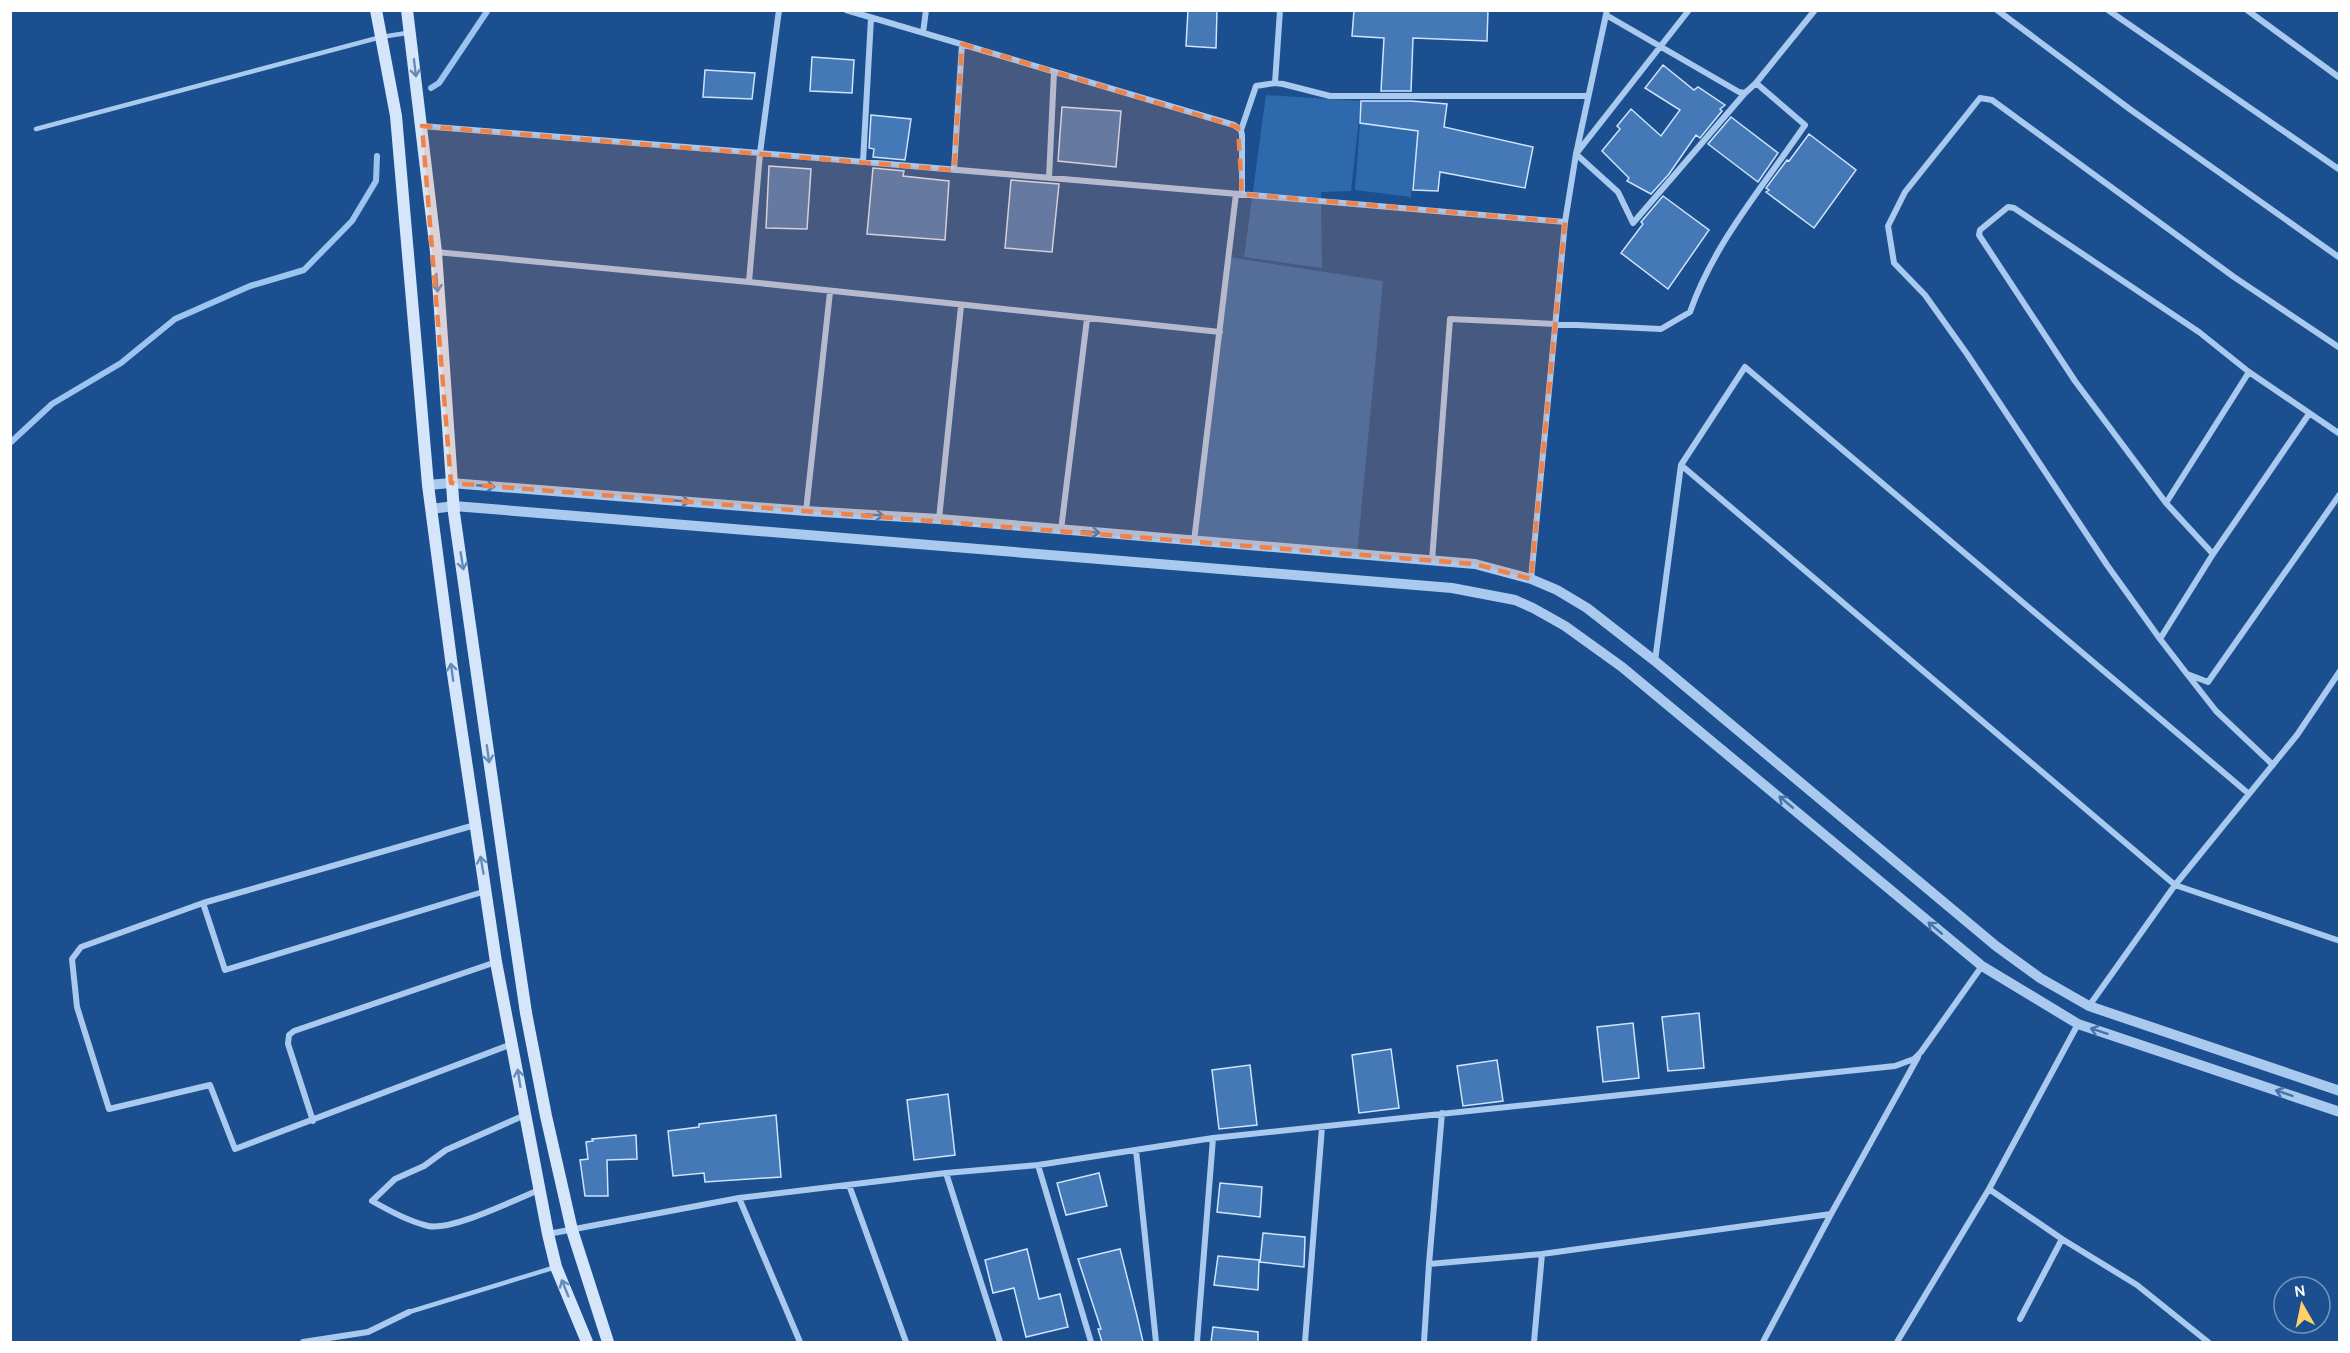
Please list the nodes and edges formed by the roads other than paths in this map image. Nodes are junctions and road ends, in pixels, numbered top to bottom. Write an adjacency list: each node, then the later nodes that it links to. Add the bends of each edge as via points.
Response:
1 (376, 10): 16 (main road)
2 (407, 10): 14 (main road)
3 (779, 10): 28 (street)
4 (846, 10): 13 (street)
5 (926, 10): 15 (street)
6 (1280, 10): 21 (street)
7 (1689, 10): 18 (street)
8 (1815, 10): 22 (street)
9 (1997, 10): 37 (street)
10 (2108, 10): 32 (street)
11 (2247, 10): 20 (street)
12 (1607, 13): 18 (street); 24 (street)
13 (871, 18): 15 (street); 30 (street)
14 (411, 33): 16 (lane); 25 (main road, one-way to 25)
15 (923, 33): 17 (street)
16 (381, 36): 26 (lane); 50 (main road, via 396,116)
17 (962, 44): 19 (street); 31 (street)
18 (1662, 47): 23 (street); 29 (street)
19 (1054, 72): 27 (street); 33 (street)
20 (2340, 78)
21 (1275, 83): 24 (street, via 1330,96); 27 (street, via 1256,86)
22 (1756, 83): 23 (street); 42 (street, via 1805,125 1713,258 1690,312 1661,329)
23 (1745, 93): 29 (street, via 1633,223 1618,192)
24 (1588, 96): 29 (street)
25 (422, 126): 28 (street); 36 (main road)
26 (36, 129)
27 (1241, 130): 34 (street)
28 (760, 153): 30 (street); 38 (street)
29 (1576, 154): 35 (street)
30 (863, 162): 31 (street)
31 (954, 170): 33 (street)
32 (2340, 170)
33 (1049, 178): 34 (street)
34 (1239, 194): 35 (street); 43 (street)
35 (1565, 222): 42 (street)
36 (435, 252): 38 (street); 49 (main road, one-way to 49)
37 (2340, 258)
38 (749, 282): 39 (street)
39 (830, 292): 40 (street); 55 (street)
40 (961, 306): 41 (street); 56 (street)
41 (1087, 319): 43 (street); 57 (street)
42 (1555, 323): 60 (street, via 1450,319); 61 (street)
43 (1220, 332): 58 (street)
44 (2340, 348): 62 (street, via 2234,277 1992,100 1980,98 1905,192 1888,226 1894,263 1925,295 1967,354)
45 (2249, 372): 46 (street); 52 (street); 52 (street, via 2199,332 2014,208 2008,207 1980,230 1979,235 2075,381)
46 (2309, 414): 47 (street); 59 (street)
47 (2340, 434)
48 (1681, 465): 63 (street); 67 (street, via 1745,367); 69 (street)
49 (452, 483): 50 (street); 53 (main road); 55 (street, one-way to 55)
50 (428, 485): 54 (main road)
51 (2340, 494): 65 (street, via 2208,682)
52 (2166, 503): 59 (street)
53 (454, 506): 54 (street); 74 (street, one-way to 53, via 1622,667 1565,626 1515,600 1441,587); 94 (main road, one-way to 94, via 526,1013)
54 (431, 509): 68 (main road, one-way to 54)
55 (806, 511): 56 (street, one-way to 56)
56 (939, 519): 57 (street)
57 (1061, 530): 58 (street, one-way to 58)
58 (1194, 541): 60 (street)
59 (2214, 554): 62 (street)
60 (1432, 561): 61 (street, via 1475,564)
61 (1531, 579): 63 (street, via 1571,598)
62 (2160, 639): 65 (street)
63 (1655, 661): 75 (street, via 1996,945 2048,983)
64 (2340, 671): 66 (street)
65 (2187, 674): 66 (street, via 2216,711)
66 (2273, 765): 67 (street)
67 (2249, 794): 69 (street)
68 (475, 825): 70 (main road, one-way to 68); 71 (street)
69 (2175, 885): 72 (street); 75 (street)
70 (486, 890): 71 (street, via 225,970); 73 (main road)
71 (203, 903): 83 (street, via 81,947 72,959 77,1007 109,1109 210,1085 234,1149)
72 (2340, 940)
73 (496, 962): 77 (main road); 83 (street, via 294,1030 288,1044)
74 (1982, 966): 76 (street); 78 (street)
75 (2090, 1006): 79 (street)
76 (2078, 1024): 80 (street, one-way to 76); 90 (street)
77 (513, 1044): 82 (main road, one-way to 77); 83 (street)
78 (1921, 1052): 81 (street, via 1895,1066); 93 (street)
79 (2340, 1091)
80 (2340, 1112)
81 (1442, 1113): 84 (street); 98 (street)
82 (525, 1115): 91 (main road); 91 (street, via 446,1150 424,1166 395,1179 372,1201 406,1219 430,1226 455,1224)
83 (313, 1121)
84 (1322, 1127): 85 (street); 111 (street)
85 (1213, 1137): 86 (street); 110 (street)
86 (1136, 1150): 87 (street); 109 (street)
87 (1038, 1165): 88 (street); 108 (street)
88 (946, 1173): 89 (street); 107 (street)
89 (849, 1185): 92 (street); 106 (street)
90 (1989, 1189): 96 (street); 115 (street)
91 (539, 1190): 95 (main road)
92 (739, 1198): 94 (street); 105 (street)
93 (1831, 1214): 97 (street); 114 (street)
94 (572, 1230): 95 (street); 104 (main road)
95 (548, 1234): 99 (main road)
96 (2062, 1239): 101 (street); 116 (street, via 2137,1285)
97 (1542, 1254): 98 (street); 113 (street)
98 (1429, 1264): 112 (street)
99 (556, 1267): 100 (lane); 103 (main road, one-way to 99)
100 (409, 1312): 102 (street, via 368,1332)
101 (2020, 1319)
102 (303, 1342)
103 (587, 1342)
104 (609, 1342)
105 (801, 1342)
106 (906, 1342)
107 (1000, 1342)
108 (1091, 1342)
109 (1156, 1342)
110 (1197, 1342)
111 (1305, 1342)
112 (1424, 1342)
113 (1534, 1342)
114 (1763, 1342)
115 (1897, 1342)
116 (2208, 1342)

